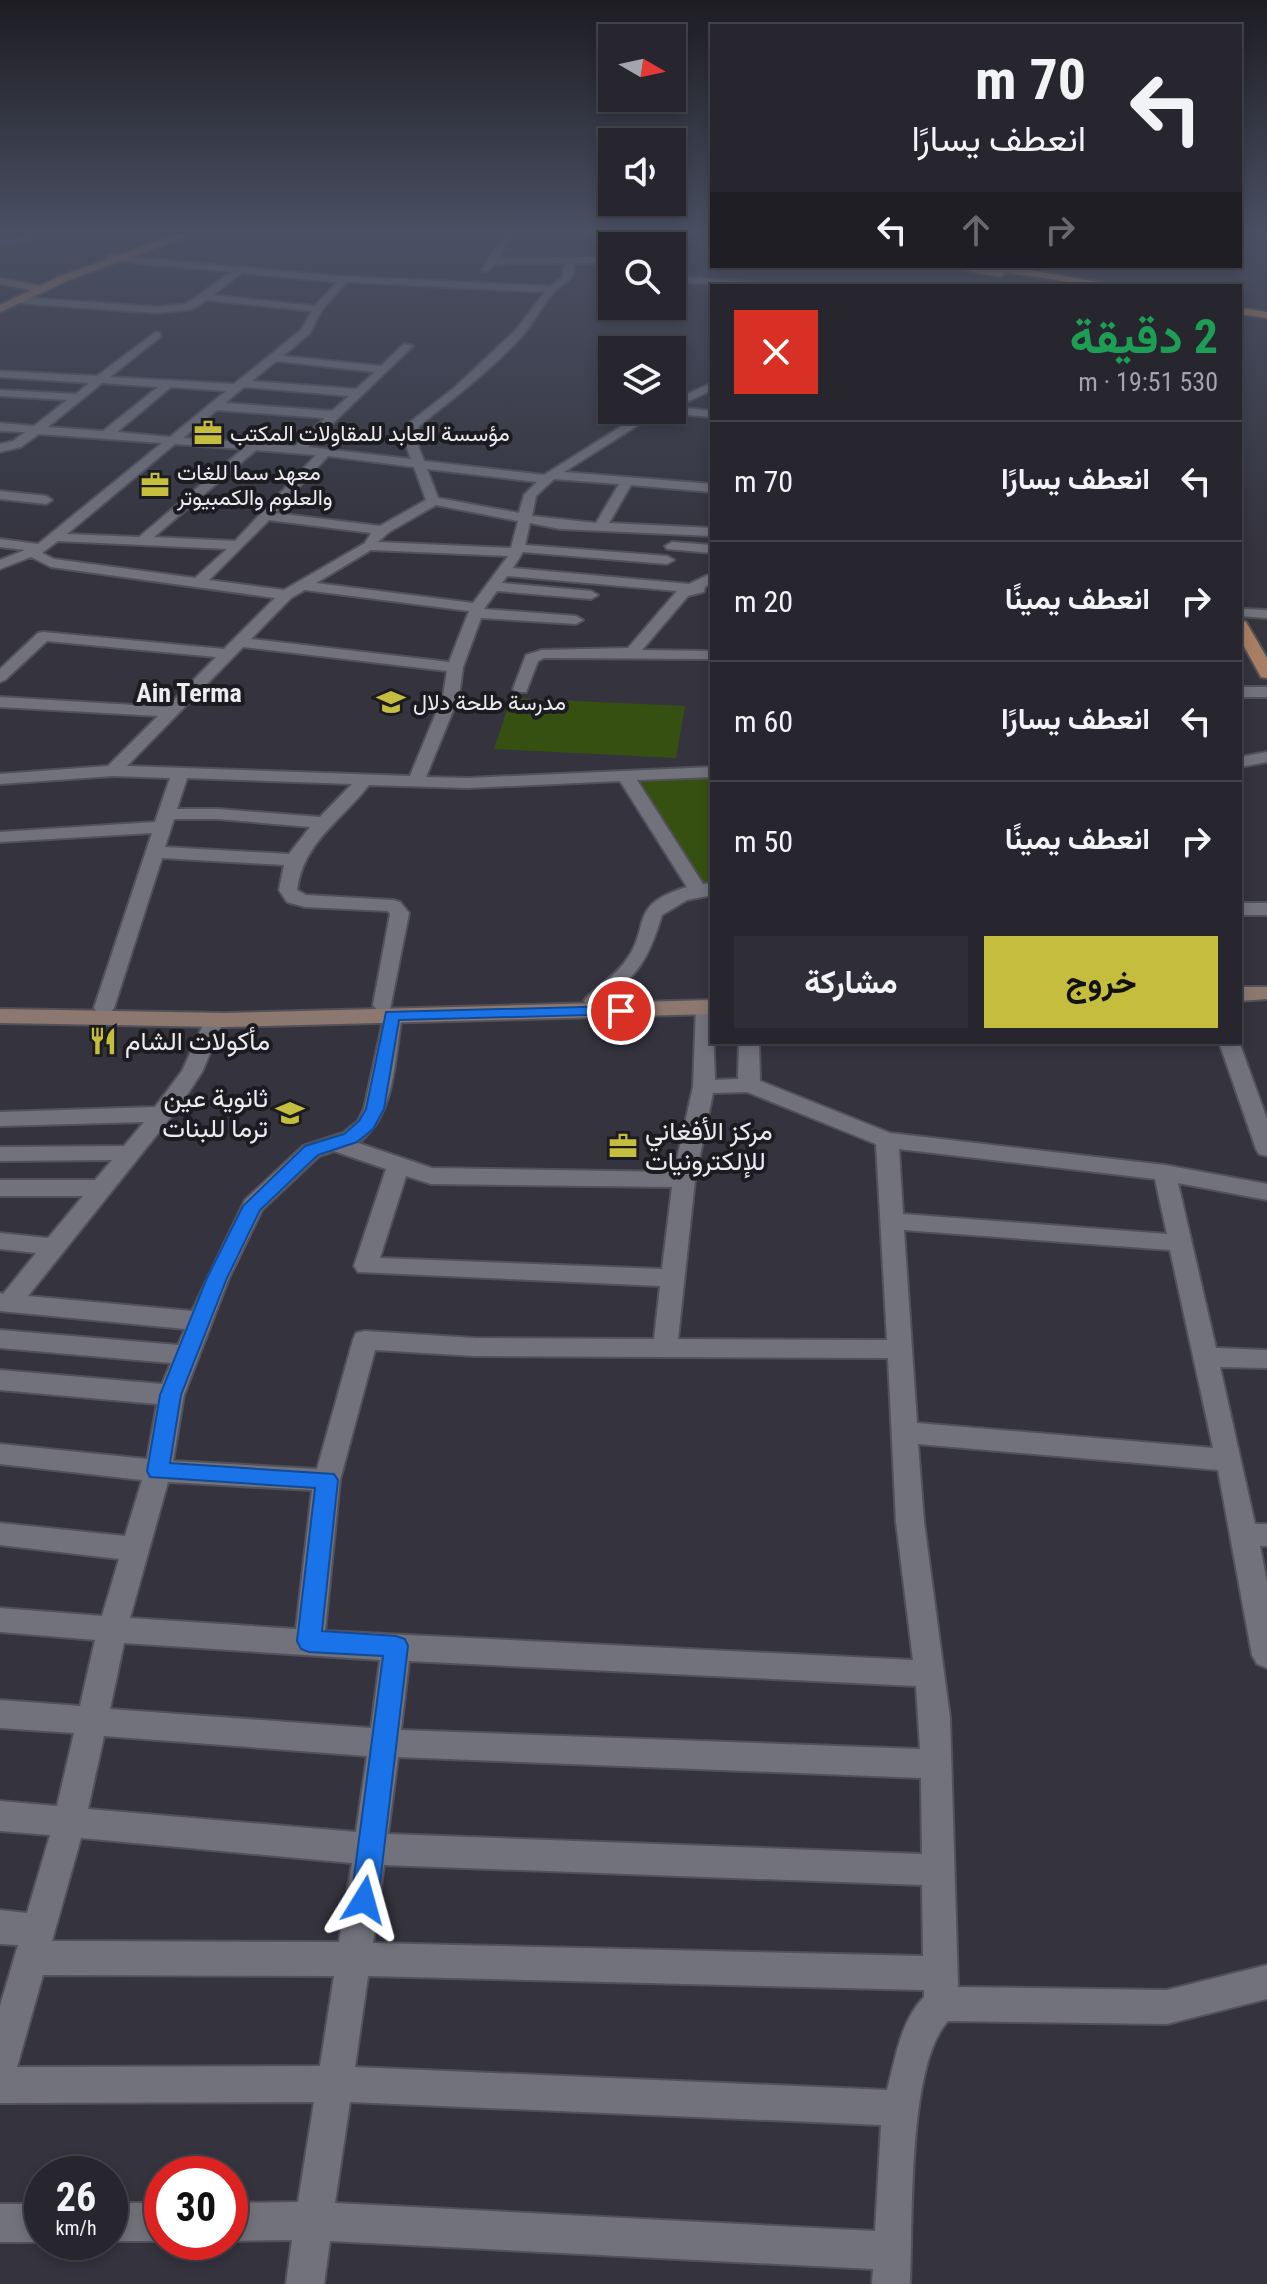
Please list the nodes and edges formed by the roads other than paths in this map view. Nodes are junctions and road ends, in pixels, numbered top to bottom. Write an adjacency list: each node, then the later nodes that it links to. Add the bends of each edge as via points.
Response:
1 (150, 340): 9 (street)
2 (296, 340): 5 (street)
3 (512, 340): 32 (street, via 413,425 410,440)
4 (408, 346): 6 (street)
5 (274, 358): 6 (street); 11 (street)
6 (382, 369): 13 (street)
7 (0, 374): 8 (street)
8 (29, 376): 9 (street); 14 (street)
9 (99, 380): 10 (street); 15 (street)
10 (168, 384): 11 (street); 24 (street)
11 (240, 386): 13 (street); 17 (street)
12 (710, 387): 16 (street)
13 (358, 393): 20 (street)
14 (2, 395): 15 (street)
15 (77, 397): 23 (street)
16 (686, 398)
17 (216, 406): 20 (street); 26 (street)
18 (686, 412): 19 (street)
19 (710, 414)
20 (335, 415): 29 (street)
21 (632, 424): 33 (street)
22 (0, 427): 23 (street)
23 (38, 429): 24 (street); 25 (street)
24 (105, 436): 26 (street)
25 (17, 444): 26 (street, via 35,440); 28 (street); 31 (street)
26 (168, 446): 27 (street); 45 (street)
27 (253, 447): 29 (street); 46 (street)
28 (0, 448)
29 (298, 450): 30 (street)
30 (325, 452): 32 (street); 39 (street)
31 (0, 455)
32 (419, 464): 33 (street); 38 (street)
33 (549, 477): 34 (street); 40 (street, via 530,495)
34 (627, 482): 35 (street); 41 (street)
35 (710, 488)
36 (0, 495): 37 (street)
37 (46, 500)
38 (433, 501): 40 (street); 42 (street)
39 (266, 516): 42 (street); 48 (street)
40 (526, 518): 41 (street); 52 (street)
41 (601, 526): 43 (street)
42 (379, 530): 49 (street)
43 (678, 530): 44 (street); 53 (street)
44 (710, 532)
45 (55, 537): 46 (street); 51 (street)
46 (142, 541): 48 (street)
47 (0, 543): 51 (street)
48 (239, 545): 59 (street)
49 (368, 546): 52 (street); 60 (street)
50 (710, 549): 53 (street)
51 (37, 550): 54 (street); 59 (street, via 39,558 51,563)
52 (518, 550): 53 (street); 55 (street)
53 (670, 553): 58 (street)
54 (0, 565)
55 (503, 571): 57 (street); 61 (street)
56 (710, 578): 62 (street)
57 (600, 579): 58 (street); 65 (street)
58 (656, 583): 62 (street)
59 (197, 584): 64 (street)
60 (302, 585): 64 (street); 66 (street)
61 (492, 586): 65 (street); 66 (street)
62 (690, 587): 63 (street); 73 (street, via 632,652)
63 (710, 592)
64 (286, 595): 70 (street)
65 (591, 595): 69 (street)
66 (476, 610): 69 (street); 75 (street)
67 (1267, 614): 68 (street)
68 (1242, 615): 71 (main road); 76 (main road)
69 (566, 637): 73 (street); 78 (street, via 531,658)
70 (240, 642): 72 (street); 75 (street)
71 (1267, 651)
72 (228, 654): 77 (street, via 43,636); 82 (street)
73 (624, 654): 74 (street)
74 (710, 655)
75 (455, 667): 91 (street, via 451,696)
76 (1267, 673)
77 (0, 677)
78 (521, 689)
79 (1242, 692): 80 (street)
80 (1267, 692)
81 (0, 702): 82 (street)
82 (170, 712): 85 (street)
83 (1267, 757): 84 (street)
84 (1242, 762)
85 (113, 771): 87 (street); 89 (street)
86 (710, 772): 88 (street)
87 (180, 773): 90 (street); 92 (street)
88 (625, 775): 91 (street); 97 (street)
89 (0, 779)
90 (365, 779): 91 (street); 93 (street)
91 (416, 781)
92 (163, 820): 93 (street, via 218,814); 94 (street); 95 (street)
93 (324, 823): 96 (street)
94 (0, 837)
95 (152, 852): 96 (street); 105 (street)
96 (295, 860): 106 (street, via 288,882 294,898 393,906 400,913)
97 (705, 889): 102 (street, via 653,913 632,967)
98 (1242, 909): 99 (street)
99 (1267, 909)
100 (1267, 993): 101 (street)
101 (1242, 994)
102 (594, 1001): 103 (street); 106 (street)
103 (710, 1005): 106 (street); 112 (street)
104 (0, 1006): 105 (street)
105 (104, 1008): 106 (street)
106 (387, 1010): 108 (street); 116 (street, via 375,1109 351,1138)
107 (0, 1016): 108 (street)
108 (214, 1020): 113 (street, via 192,1072)
109 (749, 1044): 111 (street)
110 (1230, 1044): 117 (street)
111 (749, 1085): 112 (street); 115 (street)
112 (704, 1087): 122 (street)
113 (161, 1114): 114 (street); 118 (street)
114 (0, 1119)
115 (887, 1140): 121 (street); 126 (street)
116 (333, 1143): 120 (street); 132 (street, via 311,1151 253,1206)
117 (1267, 1149)
118 (130, 1153): 119 (street); 124 (street)
119 (0, 1154)
120 (398, 1166): 122 (street, via 431,1176); 130 (street, via 366,1266)
121 (1165, 1173): 125 (street); 128 (street)
122 (684, 1180): 130 (street)
123 (0, 1188): 124 (street)
124 (102, 1188): 129 (street)
125 (1267, 1192)
126 (890, 1221): 128 (street); 135 (street)
127 (0, 1241): 129 (street)
128 (1180, 1243): 137 (street)
129 (54, 1247): 131 (street)
130 (672, 1278): 134 (street)
131 (5, 1303): 132 (street)
132 (200, 1321): 136 (street)
133 (0, 1339): 136 (street)
134 (665, 1348): 135 (street); 145 (street, via 474,1347 365,1340)
135 (898, 1349): 141 (street)
136 (186, 1355): 140 (street)
137 (1205, 1357): 138 (street); 143 (street)
138 (1267, 1359)
139 (0, 1380): 140 (street)
140 (171, 1395): 144 (street)
141 (903, 1432): 143 (street); 154 (street)
142 (0, 1454): 144 (street)
143 (1229, 1460): 147 (street)
144 (158, 1471): 145 (street); 148 (street)
145 (327, 1480): 151 (street)
146 (0, 1534): 148 (street)
147 (1256, 1535): 153 (street)
148 (135, 1549): 150 (street)
149 (0, 1620): 150 (street)
150 (112, 1630): 151 (street); 156 (street)
151 (309, 1641): 152 (street)
152 (396, 1646): 154 (street); 157 (street)
153 (1267, 1655)
154 (930, 1674): 158 (street)
155 (0, 1714): 156 (street)
156 (92, 1723): 157 (street); 160 (street)
157 (385, 1743): 158 (street); 161 (street)
158 (936, 1764): 162 (street)
159 (0, 1816): 160 (street)
160 (69, 1824): 161 (street); 164 (street)
161 (371, 1849): 162 (street); 165 (street)
162 (936, 1870): 167 (street)
163 (0, 1927): 164 (street)
164 (36, 1944): 165 (street); 168 (street)
165 (355, 1959): 167 (street); 169 (street)
166 (1267, 1982): 167 (street, via 1167,2007)
167 (939, 1988): 170 (street, via 922,2024)
168 (1, 2066): 169 (street)
169 (333, 2084): 170 (street); 171 (street)
170 (900, 2108): 175 (street)
171 (314, 2221): 172 (street); 175 (street); 176 (street)
172 (248, 2222)
173 (0, 2223): 174 (street)
174 (24, 2223)
175 (892, 2268)
176 (305, 2284)

